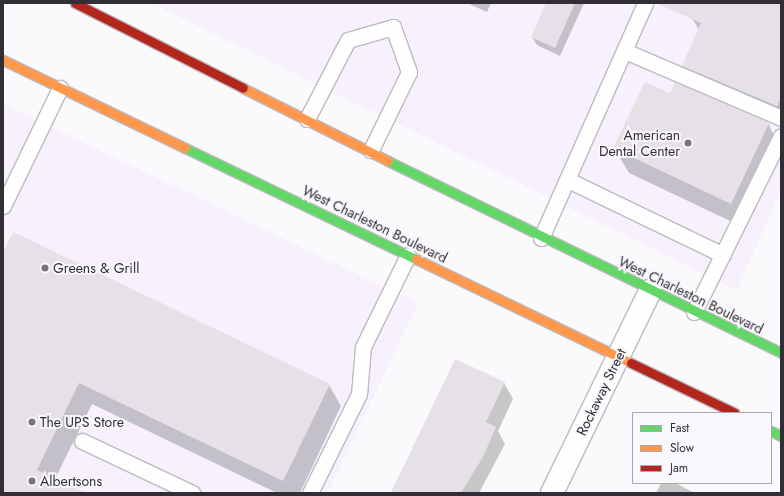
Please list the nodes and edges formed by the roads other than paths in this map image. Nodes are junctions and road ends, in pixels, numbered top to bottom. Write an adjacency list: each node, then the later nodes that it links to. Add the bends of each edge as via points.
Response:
1 (75, 3): 6 (main road, West Charleston Boulevard)
2 (645, 3): 3 (lane)
3 (626, 51): 7 (lane); 10 (lane)
4 (3, 60): 5 (main road, West Charleston Boulevard)
5 (60, 88): 11 (lane); 13 (main road, West Charleston Boulevard)
6 (307, 118): 9 (main road, West Charleston Boulevard); 9 (lane, via 348,40 392,27 409,72)
7 (781, 118)
8 (781, 136): 14 (lane)
9 (371, 150): 12 (main road, West Charleston Boulevard)
10 (568, 180): 12 (lane); 14 (lane)
11 (3, 206)
12 (541, 238): 15 (main road, West Charleston Boulevard)
13 (408, 255): 18 (main road, West Charleston Boulevard); 24 (lane, via 363,347 359,394)
14 (723, 255): 16 (lane)
15 (650, 291): 16 (main road, West Charleston Boulevard); 18 (street, Rockaway Street)
16 (694, 312): 17 (main road, West Charleston Boulevard)
17 (781, 353)
18 (619, 356): 19 (main road, West Charleston Boulevard); 25 (street, Rockaway Street)
19 (733, 412)
20 (772, 432): 21 (main road)
21 (781, 436)
22 (82, 441): 23 (lane)
23 (192, 493)
24 (310, 493)
25 (552, 493)

